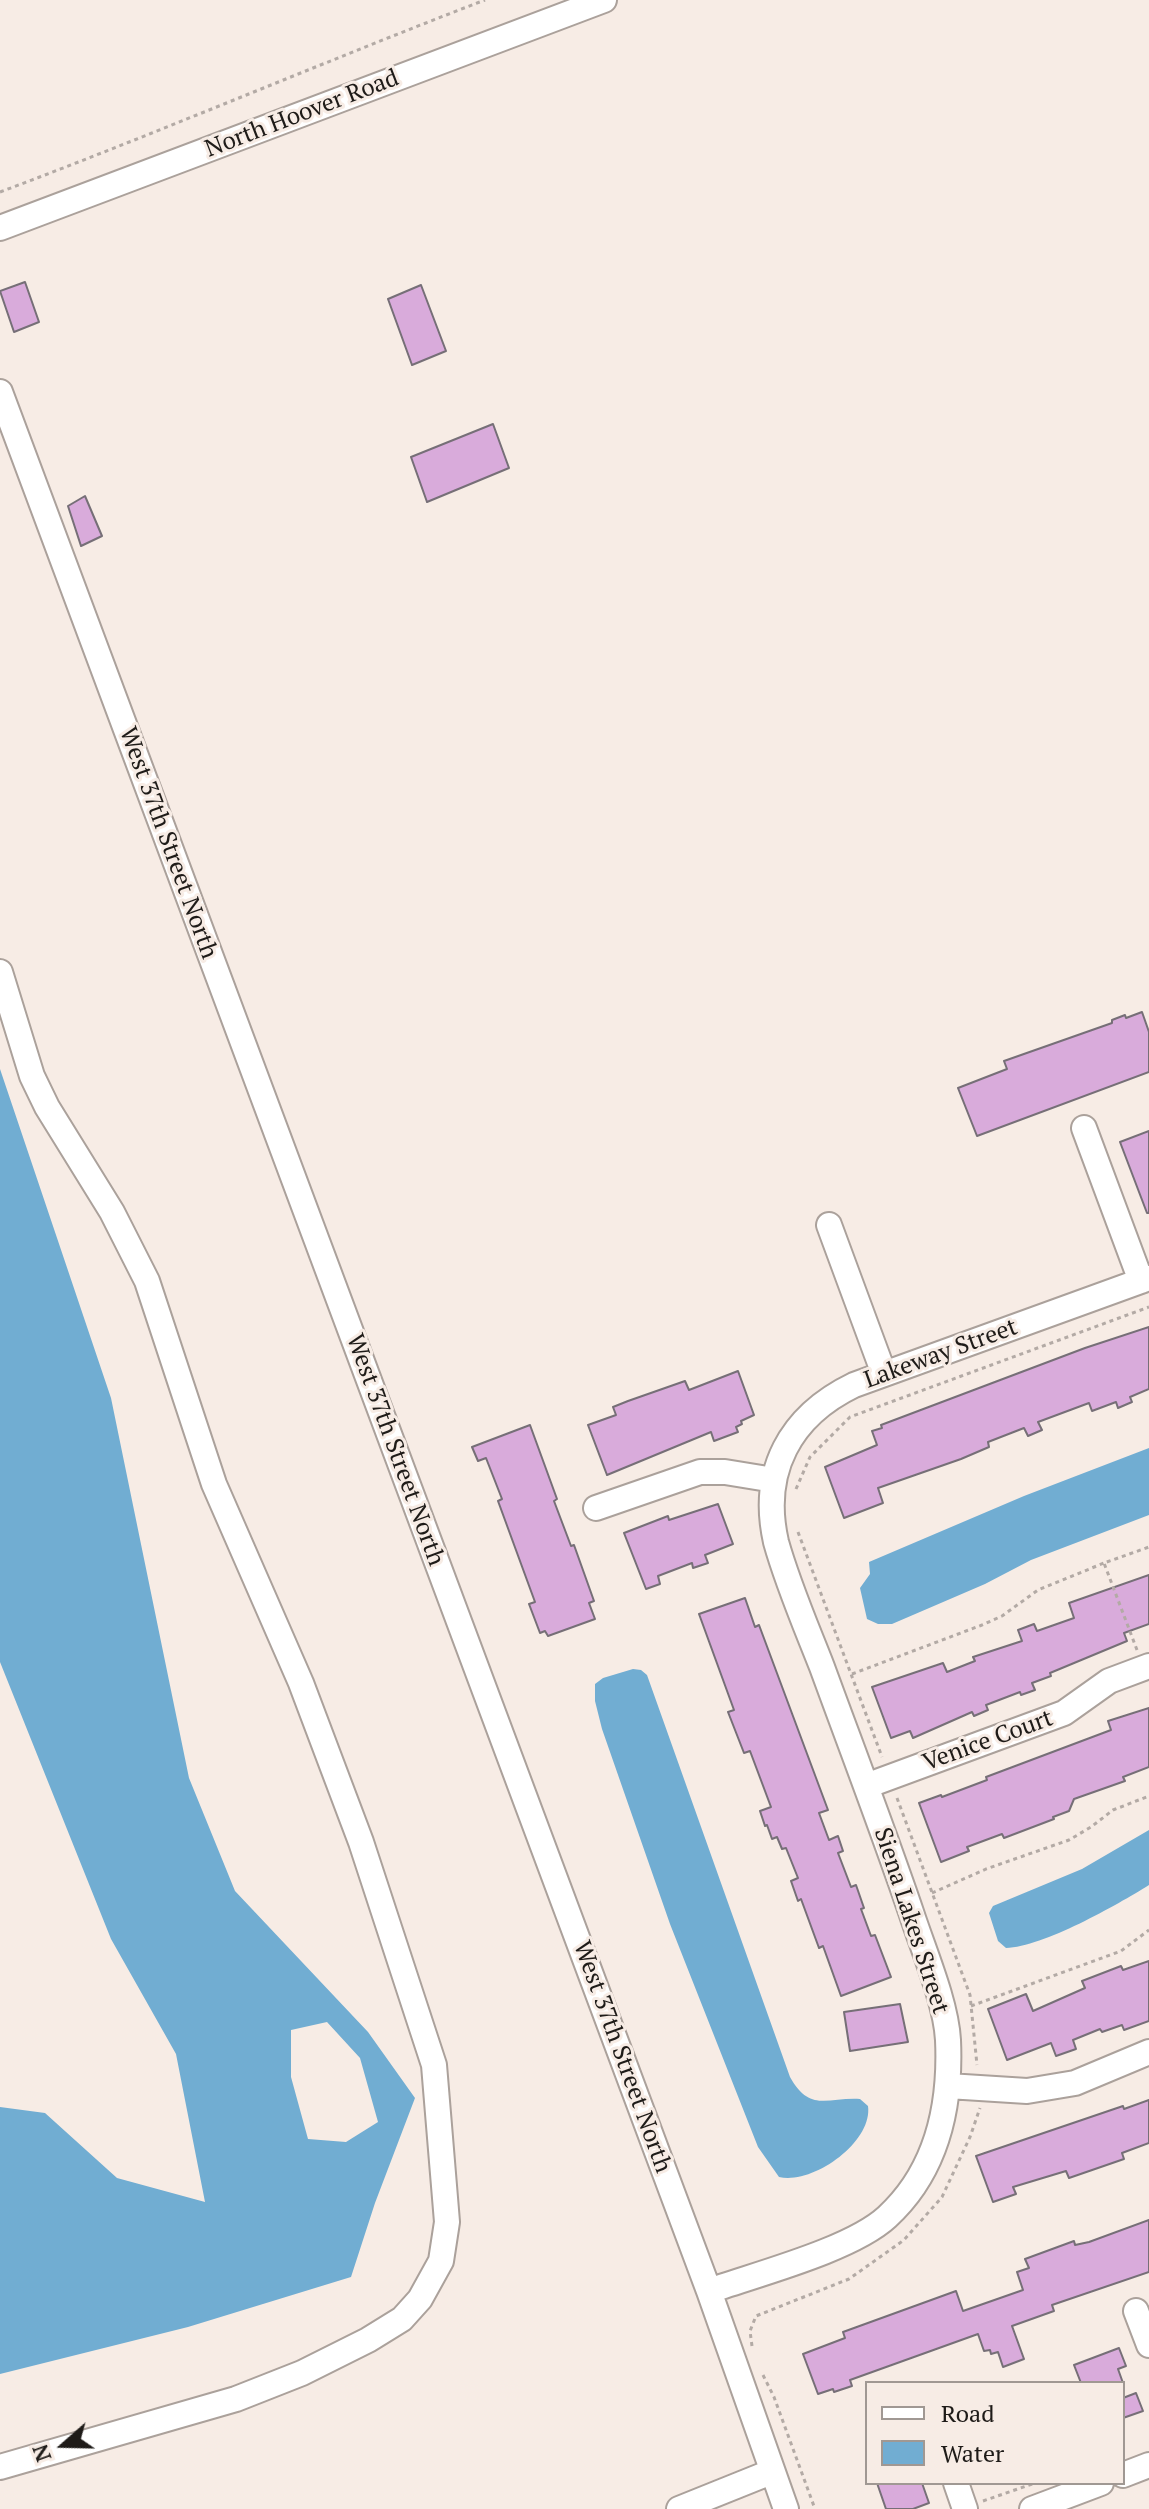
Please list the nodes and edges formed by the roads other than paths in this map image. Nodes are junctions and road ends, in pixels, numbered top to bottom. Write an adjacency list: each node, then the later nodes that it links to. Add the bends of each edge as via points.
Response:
1 (604, 0): 2 (street, North Hoover Road)
2 (0, 228)
3 (0, 392): 15 (street, West 37th Street North)
4 (0, 972): 19 (street, via 37,1086 147,1281 214,1484 301,1683 356,1827 434,2065 447,2222 441,2261 420,2299 402,2319 368,2340 222,2404)
5 (1084, 1128): 7 (street)
6 (829, 1225): 8 (street)
7 (1145, 1279): 8 (street, Lakeway Street)
8 (884, 1374): 9 (street, Lakeway Street, via 834,1396 805,1418 785,1447)
9 (774, 1480): 10 (street, via 700,1472); 12 (street, Siena Lakes Street, via 771,1517 780,1555)
10 (596, 1508)
11 (1146, 1668): 12 (street, Venice Court, via 1109,1681 1064,1713)
12 (866, 1786): 14 (street, Siena Lakes Street, via 936,1986 948,2037)
13 (1149, 2052): 14 (street, via 1075,2083 1027,2091)
14 (948, 2086): 15 (street, Siena Lakes Street, via 940,2134 925,2170 885,2219 845,2243)
15 (709, 2291): 20 (street, West 37th Street North)
16 (1136, 2311): 17 (street)
17 (1149, 2345)
18 (1149, 2465): 21 (street)
19 (0, 2467)
20 (771, 2472): 25 (street); 26 (street, West 37th Street North)
21 (1125, 2474)
22 (957, 2485): 24 (street)
23 (1096, 2485): 27 (street)
24 (965, 2508)
25 (679, 2509)
26 (786, 2509)
27 (1032, 2509)

